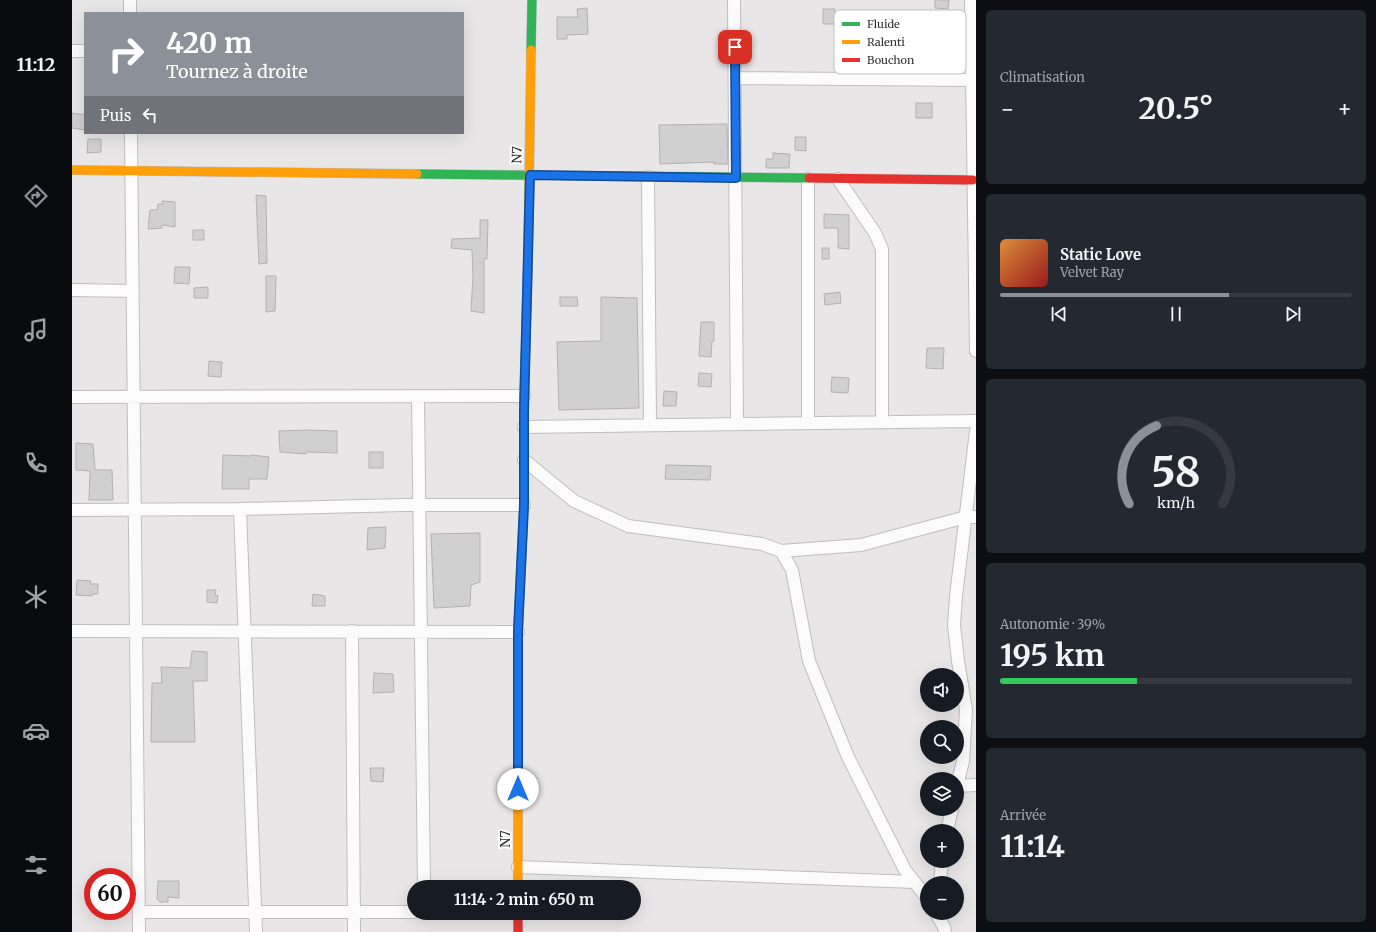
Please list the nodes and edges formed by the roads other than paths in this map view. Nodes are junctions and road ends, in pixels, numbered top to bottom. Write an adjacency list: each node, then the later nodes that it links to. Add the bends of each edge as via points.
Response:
1 (130, 0): 5 (street)
2 (532, 0): 14 (main road, N7)
3 (734, 0): 8 (street)
4 (970, 0): 9 (street)
5 (130, 12)
6 (72, 51): 7 (street)
7 (84, 51)
8 (735, 78): 9 (street); 16 (street)
9 (972, 80): 10 (street)
10 (974, 103): 19 (street)
11 (131, 134): 13 (street)
12 (72, 170): 13 (main road)
13 (132, 171): 14 (main road); 21 (street)
14 (530, 175): 15 (main road); 24 (main road, N7)
15 (648, 177): 16 (main road); 31 (street)
16 (736, 178): 17 (main road); 30 (street)
17 (808, 179): 18 (main road); 29 (street)
18 (838, 179): 19 (main road); 28 (street, via 875,233 882,249)
19 (973, 180): 22 (street)
20 (72, 290): 21 (street)
21 (133, 291): 26 (street)
22 (976, 351)
23 (418, 396): 24 (street); 26 (street); 35 (street)
24 (524, 396): 32 (main road, N7)
25 (72, 397): 26 (street)
26 (134, 397): 37 (street)
27 (976, 421): 28 (street)
28 (882, 422): 29 (street)
29 (808, 423): 30 (street)
30 (737, 424): 31 (street)
31 (650, 425): 32 (street)
32 (524, 427): 34 (main road, N7)
33 (976, 430): 40 (street)
34 (524, 460): 36 (main road, N7); 41 (street, via 574,501 628,526 762,544)
35 (419, 505): 36 (street); 38 (street); 46 (street)
36 (524, 505): 47 (main road, N7)
37 (135, 509): 38 (street); 39 (street); 43 (street)
38 (240, 509): 44 (street)
39 (72, 510)
40 (971, 517): 41 (street, via 861,545); 48 (street, via 956,596 954,625 966,710)
41 (781, 552): 54 (street, via 792,570 809,661 845,750 905,870)
42 (72, 631): 43 (street)
43 (136, 631): 44 (street); 56 (street)
44 (245, 631): 45 (street); 57 (street)
45 (352, 631): 46 (street); 58 (street)
46 (421, 632): 47 (street); 52 (street)
47 (518, 632): 51 (main road, N7)
48 (960, 772)
49 (976, 785): 50 (street)
50 (964, 786)
51 (518, 867): 53 (main road, N7); 54 (street)
52 (424, 880)
53 (518, 880)
54 (915, 882): 55 (street)
55 (920, 889)
56 (139, 912): 57 (street); 62 (street)
57 (255, 912): 58 (street); 63 (street)
58 (354, 912): 59 (street); 64 (street)
59 (407, 912)
60 (518, 920): 65 (main road)
61 (940, 920): 66 (street)
62 (140, 932)
63 (256, 932)
64 (354, 932)
65 (518, 932)
66 (945, 932)

